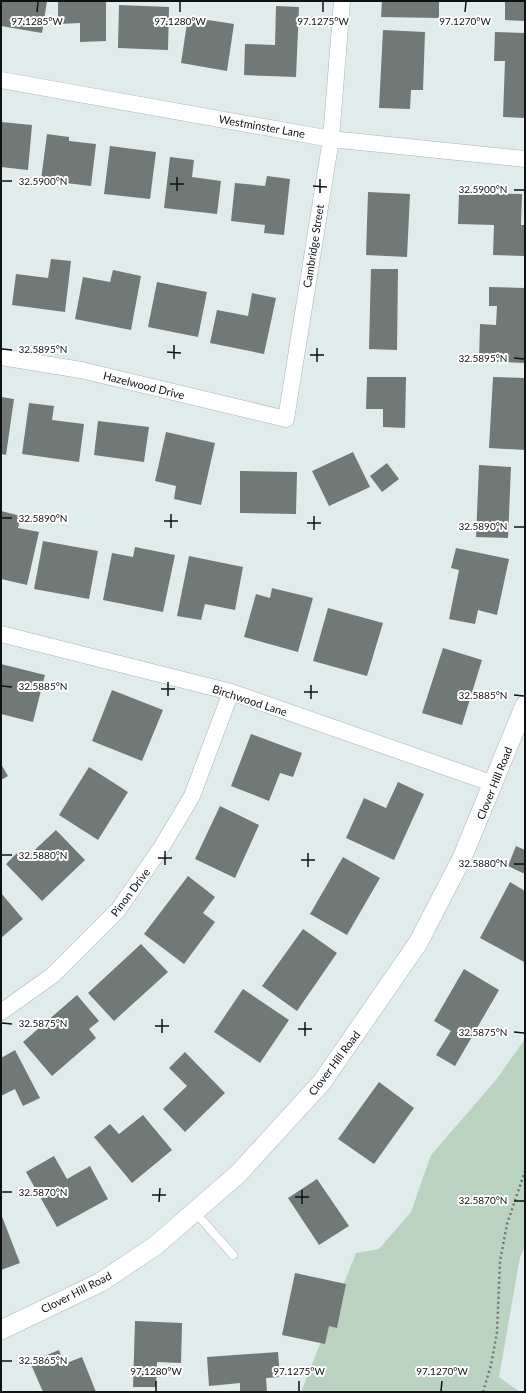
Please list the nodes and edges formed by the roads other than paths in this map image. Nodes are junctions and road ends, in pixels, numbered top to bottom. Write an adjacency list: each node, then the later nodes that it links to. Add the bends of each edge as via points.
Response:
1 (342, 1): 3 (street, Cambridge Street)
2 (1, 80): 3 (street, Westminster Lane)
3 (330, 139): 4 (street, Westminster Lane); 6 (street, Cambridge Street)
4 (525, 159)
5 (1, 357): 6 (street, Hazelwood Drive, via 81,370)
6 (286, 419)
7 (1, 634): 8 (street, Birchwood Lane)
8 (231, 692): 10 (street, Birchwood Lane); 11 (street, Pinon Drive, via 192,796 162,848 118,910 53,976)
9 (525, 705): 10 (street, Clover Hill Road)
10 (494, 784): 12 (street, Clover Hill Road, via 462,858 418,943 322,1082 238,1174)
11 (1, 1012)
12 (194, 1212): 13 (lane); 14 (street, Clover Hill Road, via 154,1246 101,1282)
13 (233, 1255)
14 (1, 1330)

